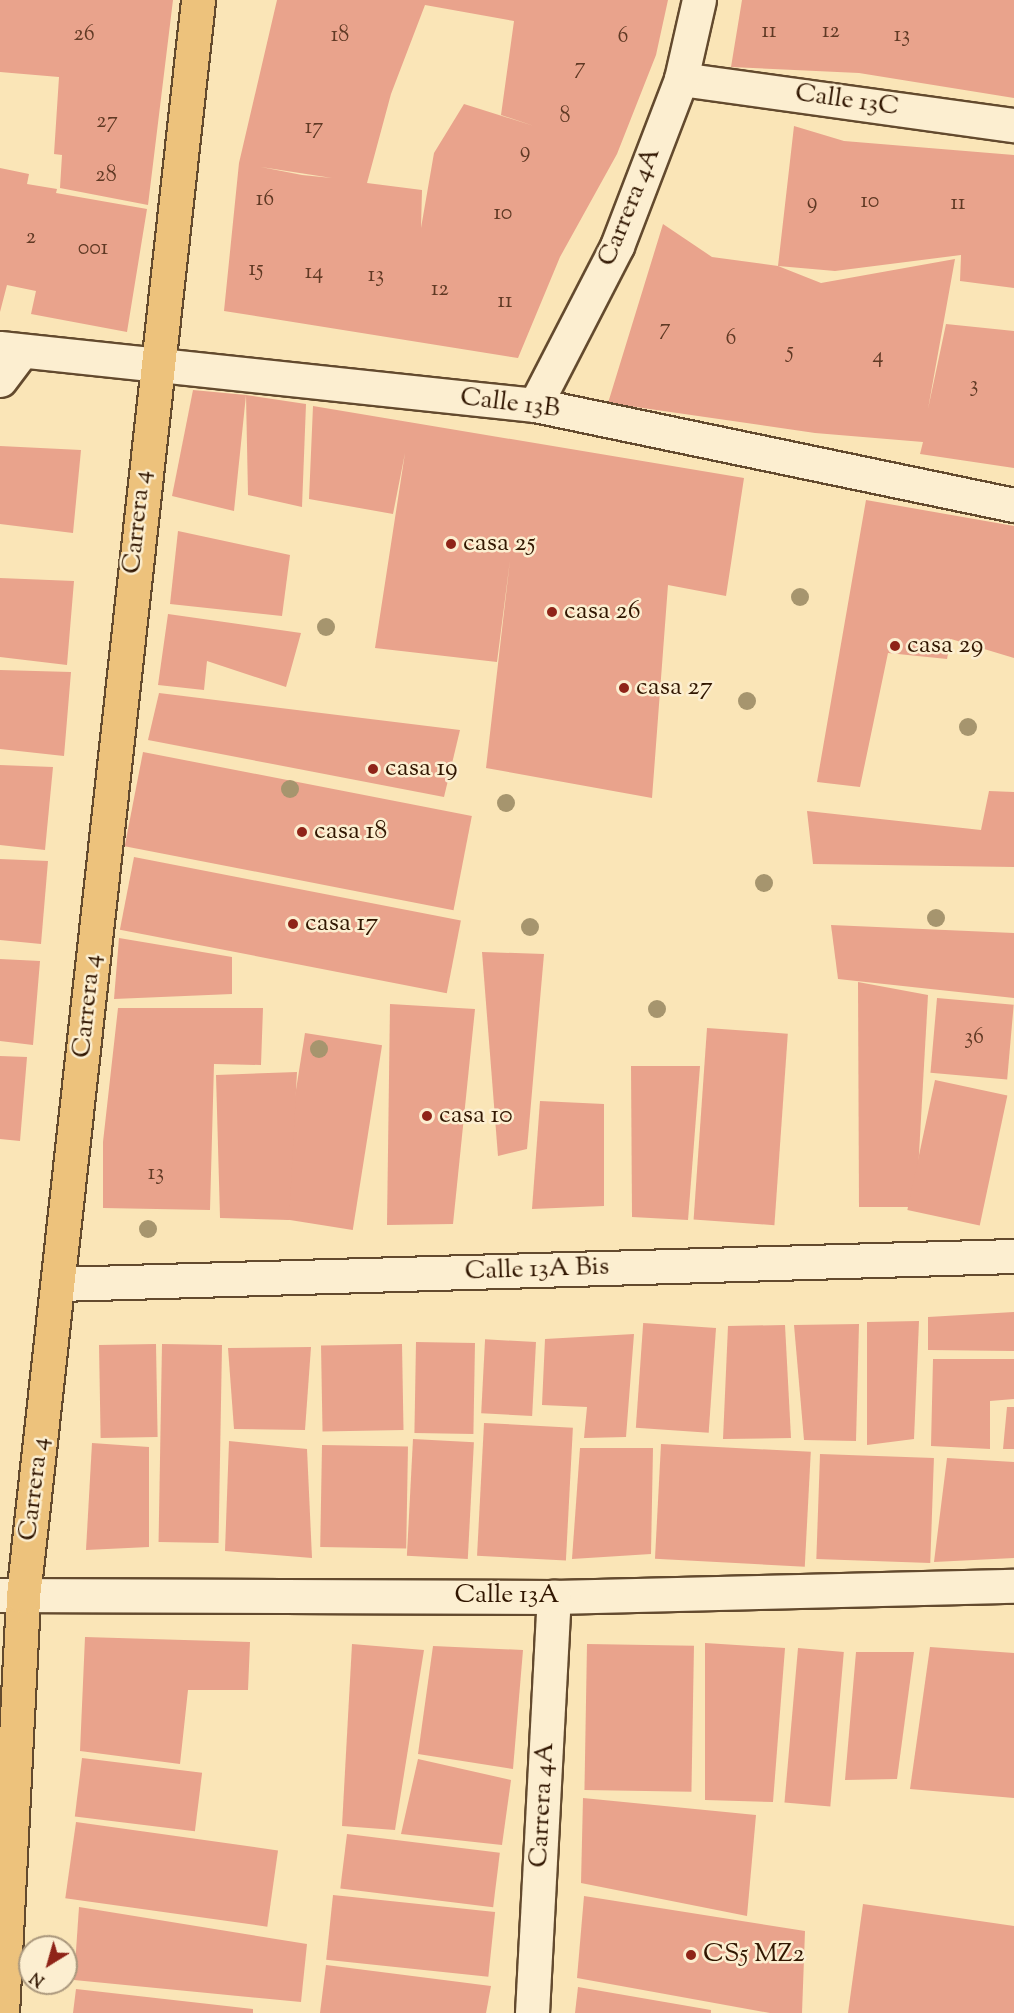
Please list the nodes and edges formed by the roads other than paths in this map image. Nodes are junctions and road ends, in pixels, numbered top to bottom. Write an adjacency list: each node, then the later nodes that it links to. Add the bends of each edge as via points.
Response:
1 (198, 0): 6 (main road, Carrera 4)
2 (699, 0): 3 (street, Carrera 4A)
3 (681, 79): 4 (street, Calle 13C); 8 (street, Carrera 4A, via 617,246)
4 (1014, 124)
5 (11, 350): 6 (street, Calle 13B); 7 (street)
6 (154, 368): 8 (street, Calle 13B); 11 (main road, Carrera 4)
7 (0, 380)
8 (535, 405): 9 (street, Calle 13B)
9 (1014, 505)
10 (1014, 1256): 11 (street, Calle 13A Bis)
11 (59, 1284): 13 (main road, Carrera 4)
12 (1014, 1586): 14 (street, Calle 13A)
13 (11, 1595): 14 (street, Calle 13A); 15 (main road, Carrera 4)
14 (554, 1597): 16 (street, Carrera 4A)
15 (2, 2013)
16 (532, 2013)

